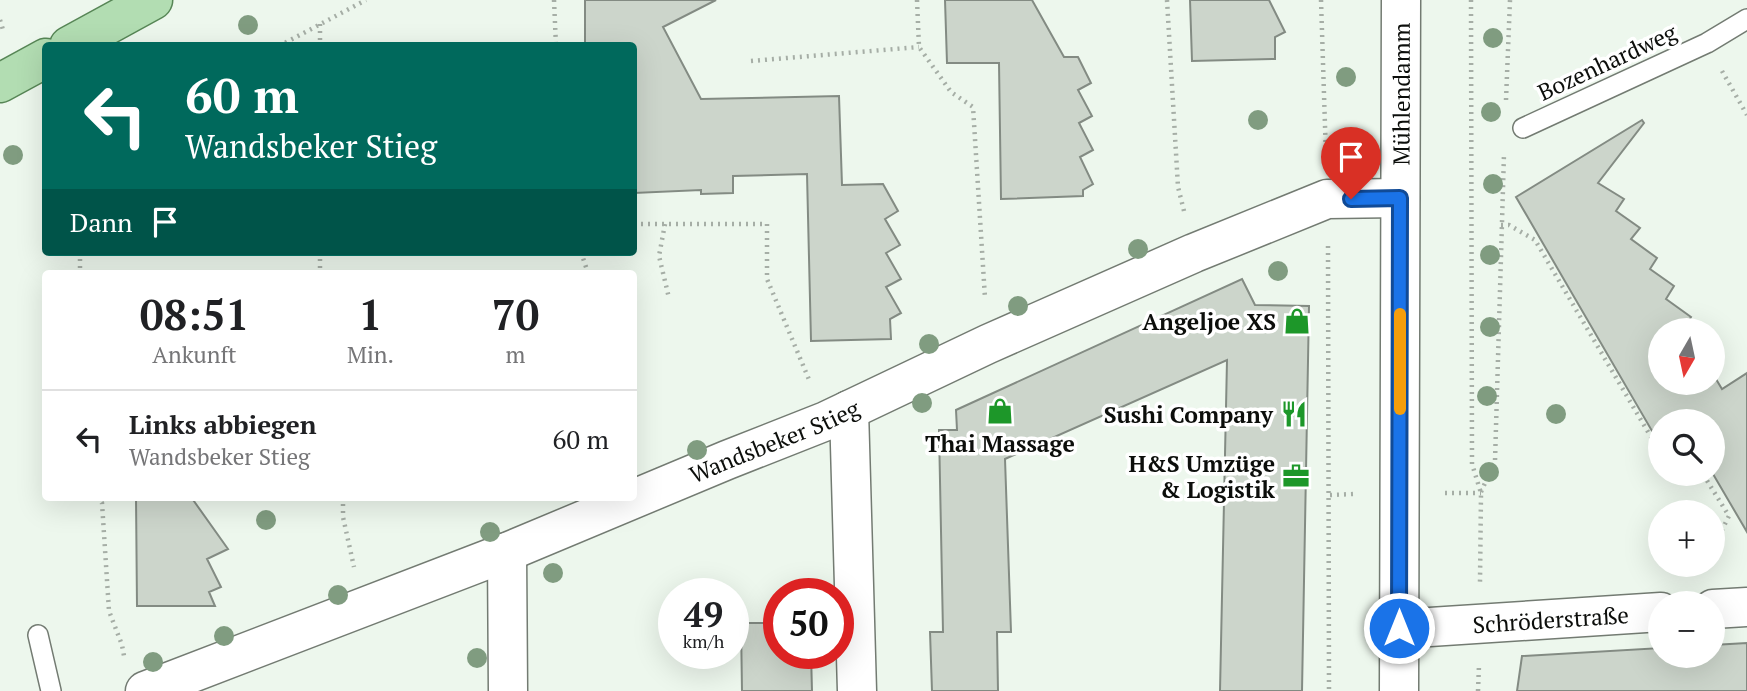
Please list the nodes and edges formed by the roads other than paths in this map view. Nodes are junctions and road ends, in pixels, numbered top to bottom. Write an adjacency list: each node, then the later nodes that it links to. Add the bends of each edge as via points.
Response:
1 (153, 0): 4 (main road)
2 (1401, 0): 8 (street, Mühlendamm)
3 (1747, 19): 7 (lane, Bozenhardweg, via 1707,43)
4 (76, 42)
5 (42, 60): 6 (main road)
6 (0, 83)
7 (1523, 128)
8 (1400, 198): 9 (street, Wandsbeker Stieg, via 1327,199 1194,253); 16 (street, Mühlendamm)
9 (838, 415): 10 (street, Wandsbeker Stieg); 21 (street)
10 (637, 498)
11 (629, 501): 12 (street, Wandsbeker Stieg)
12 (507, 552): 18 (street, Wandsbeker Stieg, via 364,608); 20 (street)
13 (1747, 607): 14 (street)
14 (1725, 608)
15 (1648, 613): 16 (street, Schröderstraße)
16 (1399, 628): 22 (street, Mühlendamm)
17 (38, 635): 19 (lane)
18 (135, 680)
19 (51, 691)
20 (508, 691)
21 (858, 691)
22 (1399, 691)

